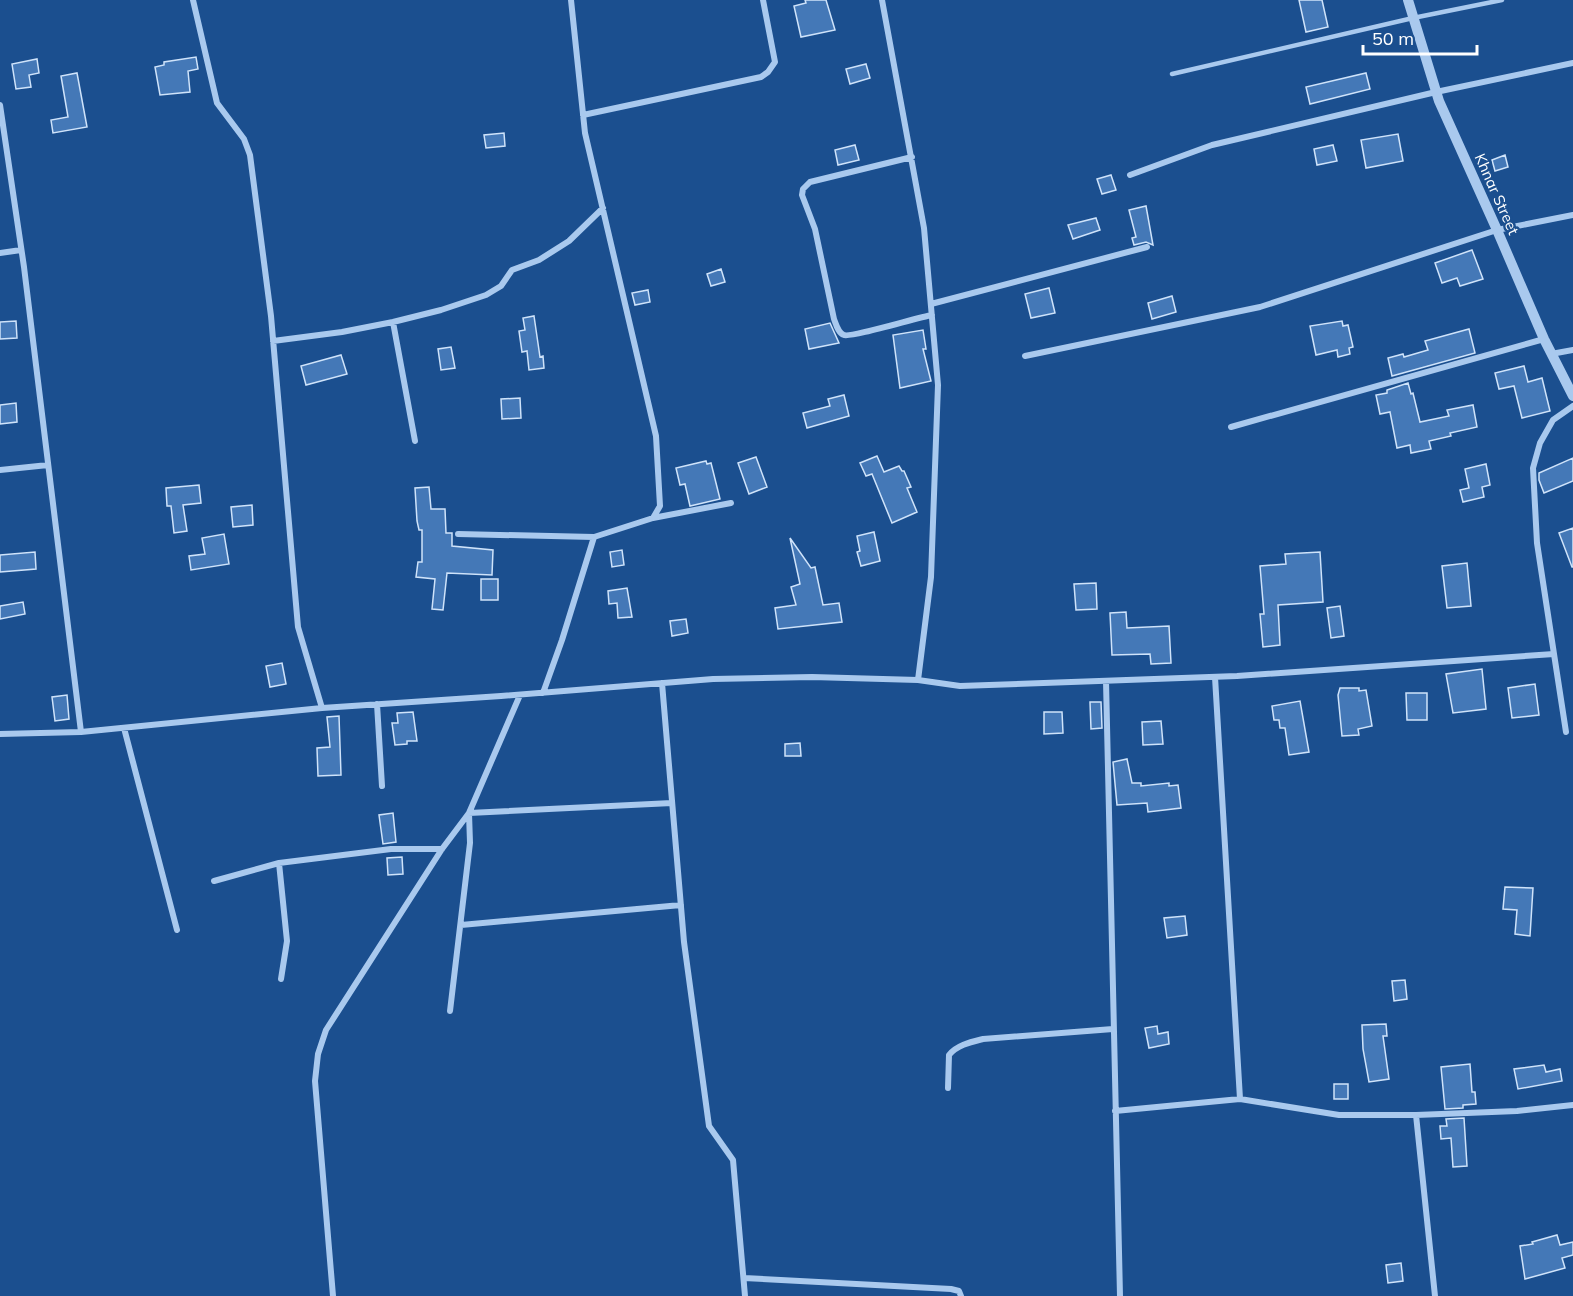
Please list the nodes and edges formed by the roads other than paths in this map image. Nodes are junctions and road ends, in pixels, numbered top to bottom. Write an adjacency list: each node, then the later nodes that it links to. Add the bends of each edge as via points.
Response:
1 (193, 0): 25 (street, via 217,103 250,155)
2 (572, 0): 12 (street)
3 (763, 0): 12 (street, via 775,62 761,77)
4 (882, 0): 13 (street)
5 (1408, 0): 7 (street, Khnar Street)
6 (1502, 0): 7 (lane)
7 (1413, 18): 9 (lane); 10 (street, Khnar Street)
8 (1573, 63): 10 (street)
9 (1172, 74)
10 (1436, 92): 14 (street, via 1212,145); 17 (street, Khnar Street)
11 (0, 105): 19 (street)
12 (583, 115): 15 (street)
13 (912, 157): 21 (street); 22 (street, via 810,182 802,195 815,229 840,333 858,335)
14 (1130, 175)
15 (603, 208): 23 (street, via 551,254 512,270 494,292); 36 (street, via 656,436 660,506)
16 (1573, 215): 17 (street)
17 (1497, 230): 24 (street, Khnar Street); 28 (street, via 1260,307)
18 (1147, 247): 21 (street)
19 (21, 250): 20 (street); 33 (street)
20 (0, 253)
21 (931, 304): 22 (street)
22 (932, 315): 41 (street, via 938,385 932,555)
23 (393, 322): 25 (street); 32 (street)
24 (1544, 339): 27 (street, Khnar Street); 31 (street)
25 (273, 341): 47 (street, via 298,627)
26 (1573, 350): 27 (street)
27 (1551, 354): 29 (street, Khnar Street)
28 (1025, 356)
29 (1573, 396)
30 (1573, 406): 39 (street, via 1553,420 1540,443 1533,468 1537,543)
31 (1231, 427)
32 (415, 441)
33 (48, 465): 34 (street); 49 (street)
34 (0, 470)
35 (731, 503): 36 (street)
36 (653, 518): 38 (street)
37 (458, 534): 38 (street)
38 (594, 537): 44 (street)
39 (1554, 654): 40 (street); 50 (street)
40 (1215, 677): 42 (street); 65 (street)
41 (918, 680): 42 (street, via 960,687); 43 (street, via 812,677)
42 (1106, 681): 63 (street)
43 (662, 683): 44 (street); 53 (street)
44 (543, 693): 45 (street)
45 (520, 694): 46 (street); 54 (street)
46 (377, 704): 47 (street); 52 (street)
47 (322, 708): 48 (street)
48 (124, 728): 49 (street); 60 (street)
49 (81, 732): 51 (street)
50 (1566, 732)
51 (0, 734)
52 (382, 786)
53 (672, 802): 54 (street); 58 (street)
54 (469, 813): 55 (street); 59 (street, via 470,843)
55 (442, 849): 56 (street, via 391,849); 70 (street, via 326,1030 318,1054 315,1081)
56 (279, 863): 57 (street); 61 (street, via 287,941)
57 (214, 880)
58 (681, 905): 59 (street); 69 (street, via 709,1126 733,1160)
59 (461, 924): 62 (street)
60 (177, 930)
61 (281, 979)
62 (450, 1011)
63 (1113, 1029): 64 (street, via 968,1043 949,1055); 67 (street)
64 (948, 1088)
65 (1240, 1099): 67 (street); 68 (street, via 1339,1115)
66 (1573, 1105): 68 (street)
67 (1115, 1111): 73 (street)
68 (1416, 1115): 74 (street)
69 (744, 1278): 71 (street); 72 (street, via 951,1289 959,1290)
70 (333, 1296)
71 (745, 1296)
72 (961, 1296)
73 (1120, 1296)
74 (1435, 1296)

